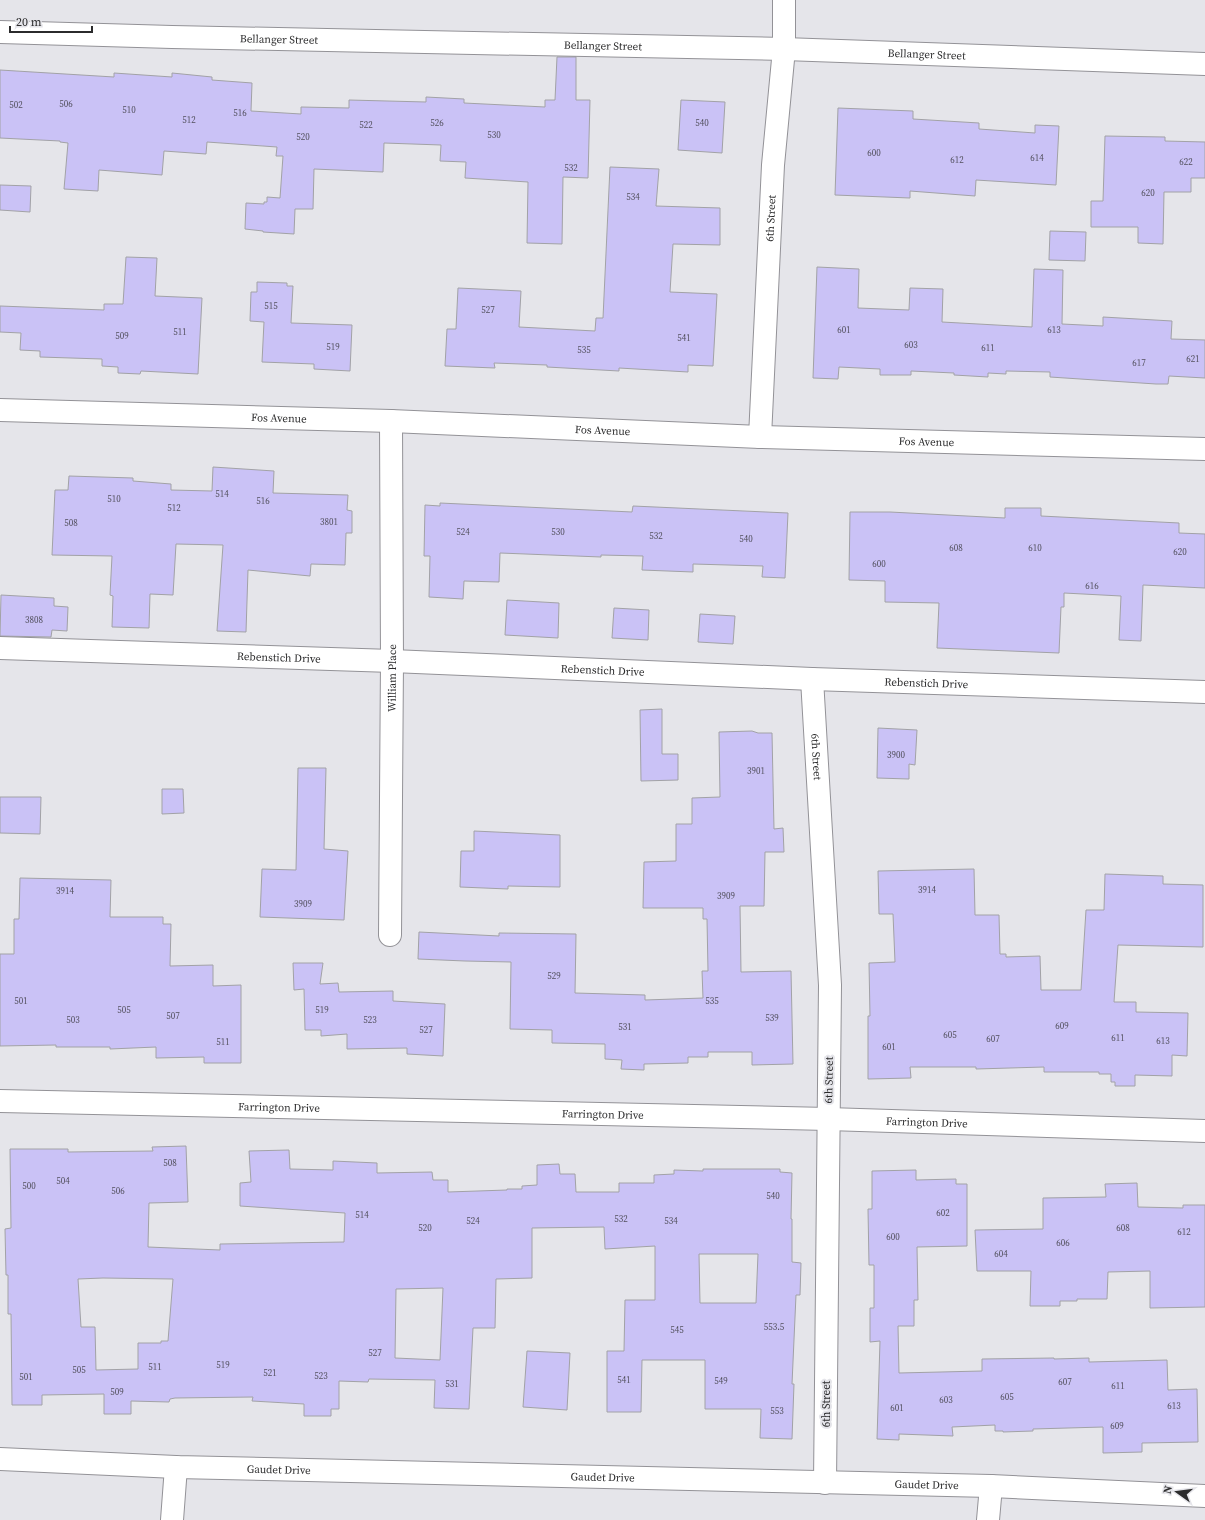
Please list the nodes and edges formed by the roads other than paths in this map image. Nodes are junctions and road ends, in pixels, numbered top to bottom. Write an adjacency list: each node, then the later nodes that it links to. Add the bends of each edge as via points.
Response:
1 (784, 0): 3 (street, 6th Street)
2 (0, 32): 3 (street, Bellanger Street)
3 (784, 49): 4 (street, Bellanger Street); 7 (street, 6th Street, via 773,164)
4 (1205, 64)
5 (0, 410): 6 (street, Fos Avenue)
6 (390, 421): 7 (street, Fos Avenue); 10 (street, William Place)
7 (760, 437): 8 (street, Fos Avenue)
8 (1205, 450)
9 (0, 648): 10 (street, Rebenstich Drive)
10 (392, 662): 11 (street, Rebenstich Drive); 13 (street, William Place)
11 (812, 679): 12 (street, Rebenstich Drive); 15 (street, 6th Street, via 830,985)
12 (1205, 692)
13 (390, 935)
14 (0, 1101): 15 (street, Farrington Drive)
15 (828, 1119): 16 (street, Farrington Drive); 19 (street, 6th Street)
16 (1205, 1131)
17 (0, 1459): 18 (street, Gaudet Drive)
18 (176, 1467): 19 (street, Gaudet Drive); 22 (street)
19 (825, 1482): 20 (street, Gaudet Drive)
20 (991, 1486): 21 (street, Gaudet Drive); 23 (street)
21 (1205, 1496)
22 (172, 1520)
23 (988, 1520)

